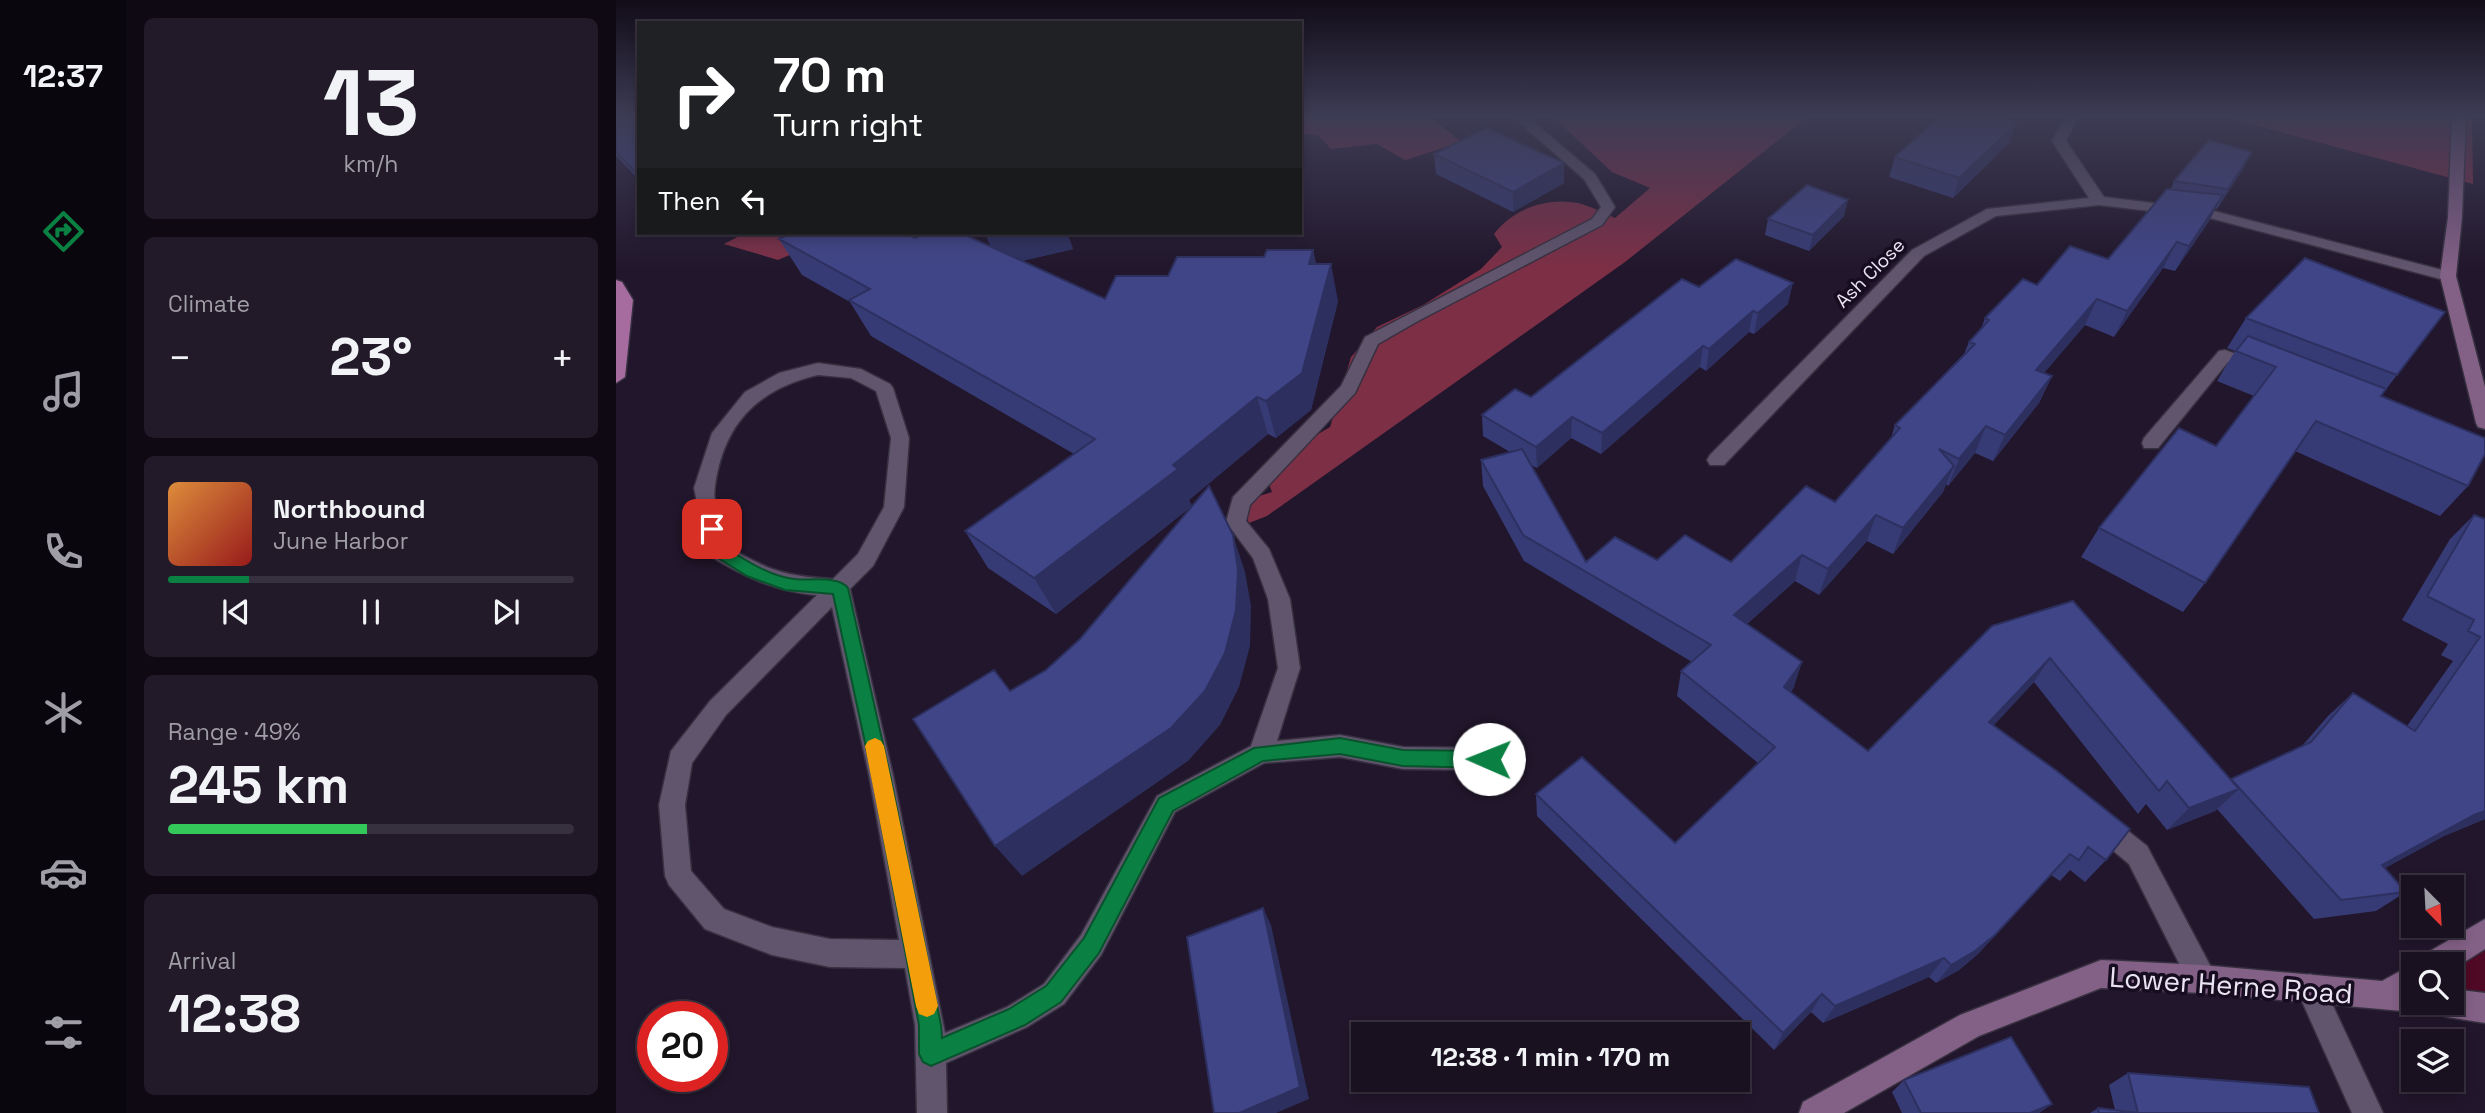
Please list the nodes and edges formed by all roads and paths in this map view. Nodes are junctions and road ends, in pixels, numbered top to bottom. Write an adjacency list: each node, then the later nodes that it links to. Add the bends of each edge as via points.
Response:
1 (1578, 167): 13 (street, via 1608,207 1597,222 1371,341 1349,389 1240,502 1236,522 1262,555 1279,599 1289,668)
2 (2076, 167): 4 (street)
3 (2457, 167): 5 (street)
4 (2099, 201): 5 (street, Ash Close, via 2210,214); 11 (street, Ash Close, via 1992,212 1918,253)
5 (2448, 276): 9 (street)
6 (616, 285): 7 (main road, via 625,300)
7 (617, 376)
8 (2277, 376): 10 (street, via 2225,355)
9 (2485, 423)
10 (2151, 443)
11 (1717, 460)
12 (839, 588): 12 (street, via 866,560 894,507 900,438 884,388 855,373 818,369 785,377 751,396 721,433 704,488 715,549 752,571 791,585); 18 (street); 18 (street, via 718,708 680,760 672,805 678,876 715,919 772,942 830,953)
13 (1261, 753): 14 (street, via 1340,746 1403,758); 24 (street, via 1166,804 1091,945 1054,994 1017,1017)
14 (1489, 759)
15 (2075, 804): 19 (street, via 2138,855)
16 (2485, 933): 17 (street)
17 (2454, 952)
18 (916, 954): 24 (street)
19 (2202, 979): 20 (street, Lower Herne Road); 26 (street, Lower Herne Road, via 2101,974 1970,1025)
20 (2310, 988): 21 (street, Lower Herne Road); 27 (street)
21 (2400, 997)
22 (2464, 1005): 23 (street)
23 (2485, 1008)
24 (931, 1054): 25 (street)
25 (932, 1113)
26 (1814, 1113)
27 (2368, 1113)

